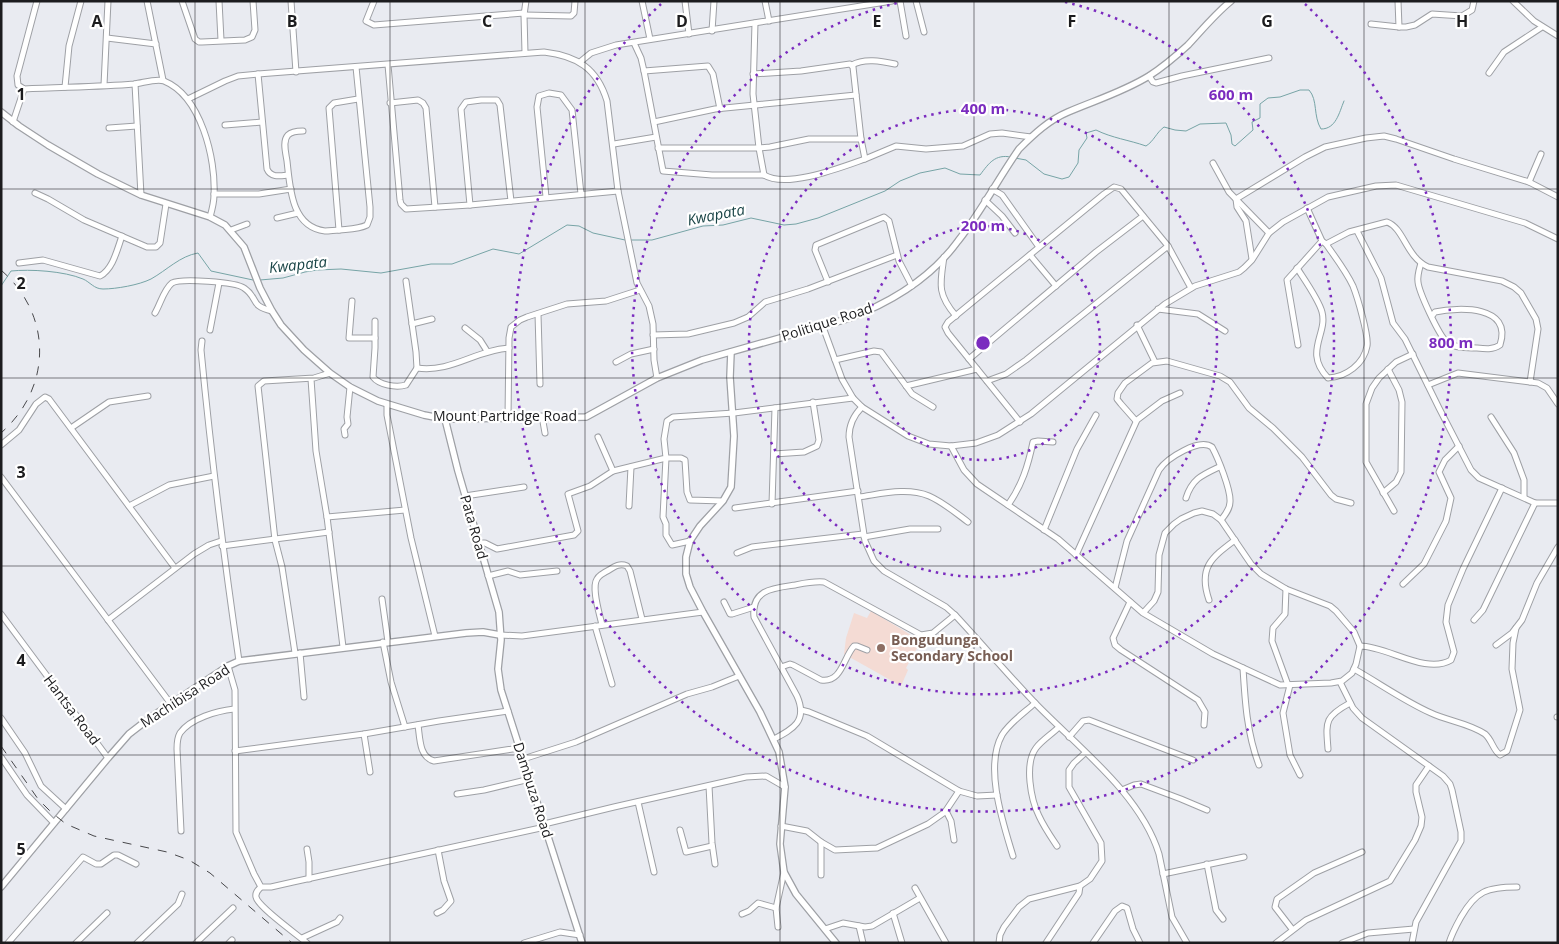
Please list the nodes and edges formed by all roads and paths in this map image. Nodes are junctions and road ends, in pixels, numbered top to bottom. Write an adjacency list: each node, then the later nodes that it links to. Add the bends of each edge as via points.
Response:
1 (37, 1): 57 (street, via 16,80)
2 (80, 1): 56 (street, via 69,46)
3 (108, 1): 35 (street)
4 (147, 1): 39 (street)
5 (182, 1): 37 (street, via 197,41)
6 (219, 1): 37 (street)
7 (253, 1): 37 (street, via 254,34 244,40)
8 (291, 1): 48 (street)
9 (374, 1): 24 (street, via 366,19 382,25)
10 (526, 1): 24 (street)
11 (575, 1): 24 (street, via 571,16)
12 (642, 1): 36 (street)
13 (685, 1): 32 (street)
14 (714, 1): 30 (street)
15 (765, 1): 25 (street)
16 (892, 1): 23 (street)
17 (900, 1): 33 (street)
18 (916, 1): 31 (street)
19 (1231, 1): 52 (street, Politique Road, via 1187,46)
20 (1398, 1): 28 (street)
21 (1474, 1): 28 (street, via 1472,10 1462,16 1432,14 1415,25)
22 (1512, 1): 29 (street)
23 (860, 3): 25 (street)
24 (524, 14): 40 (street)
25 (769, 21): 26 (street)
26 (755, 23): 30 (street); 51 (street)
27 (1371, 24): 28 (street)
28 (1399, 27)
29 (1542, 27): 34 (street); 49 (street, via 1504,52)
30 (712, 31): 32 (street)
31 (924, 32)
32 (689, 34): 36 (street)
33 (906, 36)
34 (1558, 36)
35 (107, 38): 39 (street); 55 (street)
36 (650, 39): 38 (street)
37 (221, 40)
38 (634, 42): 42 (street, via 602,48); 47 (street)
39 (156, 44): 53 (street)
40 (525, 53): 42 (street, via 558,54); 44 (street)
41 (1269, 58): 52 (street, via 1156,83)
42 (580, 62): 75 (street, via 595,75 603,89)
43 (895, 64): 45 (street, via 872,61)
44 (388, 65): 46 (street); 61 (street)
45 (852, 65): 51 (street); 58 (street)
46 (356, 67): 48 (street); 60 (street)
47 (644, 71): 63 (street, via 708,66); 67 (street)
48 (296, 72): 50 (street)
49 (1489, 73)
50 (258, 74): 59 (street, via 238,76); 66 (street)
51 (753, 74): 62 (street)
52 (1149, 76): 73 (street, Politique Road, via 1117,93 1067,112)
53 (163, 80): 54 (street); 59 (street)
54 (135, 84): 55 (street); 69 (street)
55 (104, 85): 56 (street)
56 (65, 87): 57 (street)
57 (24, 89): 65 (street)
58 (856, 95): 62 (street); 74 (street)
59 (188, 99): 88 (street, via 206,137)
60 (358, 100): 106 (street, via 370,217 362,227); 106 (street, via 334,103 329,108)
61 (390, 103): 98 (street, via 401,204 410,210); 98 (street, via 418,100 426,108)
62 (755, 105): 63 (street); 77 (street)
63 (720, 109): 67 (street)
64 (1, 112): 65 (street, Mount Partridge Road)
65 (13, 122): 90 (street, Mount Partridge Road, via 98,174)
66 (262, 122): 68 (street); 81 (street, via 267,169 270,175)
67 (654, 122): 72 (street)
68 (225, 125)
69 (137, 126): 70 (street); 90 (street)
70 (109, 128)
71 (303, 131): 81 (street, via 290,133 286,139)
72 (656, 137): 75 (street); 76 (street)
73 (1031, 137): 79 (street, via 1002,133 990,134 963,146 926,149 896,146); 85 (street, Politique Road)
74 (861, 139): 77 (street, via 809,140); 79 (street)
75 (614, 144): 86 (street)
76 (658, 148): 77 (street); 82 (street, via 664,171)
77 (759, 148): 82 (street)
78 (1540, 154): 83 (street)
79 (864, 159): 82 (street, via 818,175 784,179)
80 (1214, 163): 93 (street, via 1226,188)
81 (288, 175): 84 (street)
82 (764, 175)
83 (1529, 182): 92 (street); 93 (street, via 1384,136 1319,150)
84 (291, 189): 88 (street, via 259,194); 100 (street)
85 (992, 189): 94 (street, Politique Road); 114 (street, via 1002,195)
86 (618, 190): 89 (street); 128 (street)
87 (35, 193): 110 (street)
88 (214, 194): 102 (street)
89 (581, 194): 91 (street); 91 (street, via 572,110 561,95 549,93 539,96 537,107)
90 (141, 195): 96 (street, Mount Partridge Road)
91 (546, 197): 95 (street)
92 (1558, 197)
93 (1236, 199): 109 (street); 118 (street, via 1246,221)
94 (985, 200): 108 (street); 117 (street, Politique Road, via 958,242)
95 (511, 201): 97 (street); 97 (street, via 499,102 475,100 466,102 461,109)
96 (166, 204): 102 (street, Mount Partridge Road); 110 (street, via 158,245 147,247)
97 (470, 205): 98 (street)
98 (435, 208)
99 (1307, 208): 109 (street); 111 (street, via 1340,194 1396,185 1525,223); 112 (street)
100 (298, 213): 103 (street); 106 (street, via 320,230)
101 (1143, 216): 113 (street); 114 (street, via 1121,189 1114,187); 126 (street)
102 (210, 217): 105 (street, Mount Partridge Road)
103 (277, 218)
104 (247, 224): 105 (street)
105 (231, 230): 131 (street, Mount Partridge Road, via 244,247)
106 (340, 230)
107 (1357, 231): 112 (street); 120 (street, via 1385,222 1392,224); 152 (street, via 1381,278 1393,323)
108 (1015, 233)
109 (1269, 233): 118 (street)
110 (122, 236): 119 (street, via 111,265 100,276 43,260)
111 (1558, 238)
112 (1324, 243): 121 (street); 121 (street, via 1352,284 1367,345 1356,367 1335,378 1328,378 1320,367 1317,345 1323,313)
113 (1168, 246): 127 (street); 163 (street, via 1020,365)
114 (1039, 247): 116 (street)
115 (897, 255): 123 (street); 123 (street, via 889,221 885,217 878,218 816,245); 125 (street)
116 (1030, 255): 126 (street); 134 (street)
117 (944, 257): 125 (street, Politique Road); 134 (street, via 940,275 943,298)
118 (1252, 260): 127 (street, via 1239,272)
119 (19, 263)
120 (1421, 263): 135 (street, via 1419,290); 164 (street, via 1502,281 1521,293 1538,329)
121 (1297, 268): 147 (street, via 1288,280)
122 (406, 281): 138 (street)
123 (828, 282): 144 (street, via 764,302 753,314 734,323 688,334)
124 (219, 283): 131 (street, via 239,285 248,290 258,306); 132 (street, via 173,283); 142 (street)
125 (912, 286): 140 (street, Politique Road, via 868,311)
126 (1056, 286): 153 (street)
127 (1191, 288): 130 (street)
128 (640, 290): 133 (street, via 606,300 567,304); 144 (street, via 649,306)
129 (352, 301): 145 (street, via 348,338)
130 (1158, 309): 139 (street); 143 (street, via 1198,314)
131 (272, 312): 160 (street, Mount Partridge Road, via 291,336)
132 (155, 313)
133 (538, 314): 148 (street, via 511,327); 165 (street)
134 (956, 316): 153 (street, via 946,324 946,328)
135 (1432, 316): 135 (street, via 1448,343 1490,349 1500,345 1502,327 1489,314 1447,310 1435,312)
136 (432, 319): 138 (street)
137 (375, 321): 145 (street)
138 (412, 324): 157 (street)
139 (1137, 325): 156 (street); 186 (street)
140 (822, 326): 151 (street, Politique Road); 154 (street)
141 (464, 328): 150 (street, via 480,340)
142 (210, 330)
143 (1225, 331)
144 (654, 335): 149 (street)
145 (375, 338): 157 (street, via 373,377 376,381 402,387)
146 (202, 341): 200 (street)
147 (1298, 345)
148 (509, 348): 150 (street); 181 (street)
149 (654, 349): 155 (street, via 631,354); 161 (street)
150 (487, 351): 157 (street, via 455,365)
151 (731, 352): 161 (street, Politique Road, via 706,358); 178 (street)
152 (1413, 354): 159 (street); 167 (street)
153 (969, 359): 158 (street)
154 (835, 360): 166 (street, via 878,351); 171 (street)
155 (616, 362)
156 (1155, 362): 185 (street, via 1125,383 1118,393 1120,404); 214 (street, via 1163,360 1184,364 1228,380 1249,408 1302,457 1331,495)
157 (417, 368)
158 (977, 369): 163 (street); 166 (street)
159 (1388, 369): 204 (street, via 1402,402 1401,472 1396,482); 204 (street, via 1372,388 1365,413 1365,459)
160 (330, 373): 162 (street); 168 (street, Mount Partridge Road)
161 (657, 378): 182 (street, Politique Road)
162 (311, 379): 220 (street, via 316,451); 227 (street, via 264,381 258,386)
163 (987, 381): 186 (street)
164 (1530, 382): 167 (street, via 1458,373); 174 (street, via 1542,385)
165 (540, 384)
166 (906, 386): 175 (street, via 912,394)
167 (1428, 386): 194 (street)
168 (350, 387): 173 (street, Mount Partridge Road); 189 (street)
169 (1180, 393): 185 (street, via 1162,401)
170 (148, 396): 187 (street, via 109,402)
171 (853, 398): 172 (street); 176 (street)
172 (813, 402): 177 (street); 195 (street, via 819,440 817,446 804,452)
173 (387, 404): 184 (street, Mount Partridge Road); 218 (street)
174 (1558, 404)
175 (932, 406)
176 (862, 407): 193 (street, via 914,439); 205 (street, via 849,430)
177 (775, 408): 178 (street); 195 (street)
178 (734, 413): 196 (street, via 669,419 664,430); 209 (street, via 732,481)
179 (542, 416): 181 (street, Mount Partridge Road); 182 (street, Mount Partridge Road); 188 (street)
180 (1096, 416): 224 (street, via 1077,450)
181 (508, 417): 184 (street, Mount Partridge Road)
182 (586, 417)
183 (1491, 417): 207 (street, via 1514,453 1524,480)
184 (445, 419): 206 (street, Pata Road)
185 (1136, 421): 234 (street)
186 (1020, 422): 193 (street, via 990,439)
187 (71, 428): 192 (street, via 46,397 36,404 19,430); 215 (street)
188 (545, 433)
189 (345, 435)
190 (598, 437): 199 (street)
191 (1053, 442): 213 (street, via 1033,442 1024,478)
192 (1, 445)
193 (951, 446): 213 (street, via 972,480)
194 (1459, 446): 203 (street, via 1476,475); 238 (street, via 1445,460 1439,472 1450,498 1446,521 1424,564)
195 (774, 454): 212 (street)
196 (666, 458): 197 (street); 209 (street, via 685,460 689,498 693,501); 229 (street, via 663,514 666,535 672,545)
197 (631, 467): 199 (street); 216 (street)
198 (1219, 467): 208 (street, via 1194,481); 221 (street, via 1230,502); 239 (street, via 1212,447 1208,445 1184,451 1163,464 1127,541)
199 (613, 471): 230 (street, via 590,486 568,494 578,531 574,535 497,548)
200 (214, 476): 215 (street, via 169,485); 231 (street)
201 (1, 477): 251 (street)
202 (524, 487): 206 (street)
203 (1502, 488): 207 (street); 259 (street, via 1448,605 1446,622 1454,652 1451,660 1432,664 1399,657 1379,648)
204 (1383, 493): 219 (street)
205 (858, 494): 212 (street); 222 (street, via 916,493 935,500); 226 (street)
206 (465, 496): 230 (street, Pata Road)
207 (1524, 497): 210 (street)
208 (1186, 498)
209 (723, 501): 229 (street)
210 (1535, 503): 211 (street); 252 (street, via 1483,610)
211 (1558, 503)
212 (772, 504): 217 (street)
213 (1008, 504): 224 (street)
214 (1351, 504)
215 (129, 506): 235 (street)
216 (630, 506)
217 (735, 508)
218 (405, 510): 220 (street); 257 (street)
219 (1394, 511)
220 (327, 517): 225 (street)
221 (1221, 520): 228 (street); 247 (street, via 1213,514 1198,512 1181,519 1169,529 1159,555 1158,592)
222 (968, 522)
223 (938, 529): 226 (street)
224 (1044, 530): 234 (street)
225 (329, 532): 227 (street); 261 (street)
226 (864, 535): 233 (street, via 752,547); 249 (street, via 868,551 880,568)
227 (275, 540): 231 (street); 263 (street)
228 (1235, 540): 240 (street, via 1255,568); 242 (street, via 1206,568)
229 (690, 541): 246 (street, via 686,574)
230 (478, 543): 237 (street, Pata Road)
231 (222, 544): 235 (street, via 202,549); 264 (street)
232 (1558, 548): 255 (street)
233 (738, 553)
234 (1076, 555): 239 (street)
235 (175, 568): 251 (street)
236 (557, 571): 237 (street, via 520,575 508,571)
237 (488, 576): 256 (street, Pata Road, via 498,612)
238 (1403, 584)
239 (1115, 588): 244 (street)
240 (1286, 589): 259 (street, via 1332,608 1354,632); 272 (street, via 1285,614 1273,628 1272,641)
241 (382, 599): 258 (street)
242 (1209, 600)
243 (724, 602): 245 (street, via 732,614)
244 (1130, 602): 247 (street); 282 (street, via 1113,638 1115,645 1198,700 1205,712)
245 (754, 607): 249 (street, via 759,596 767,591 819,582 830,584 919,635 933,633); 266 (street, via 756,623)
246 (703, 612): 250 (street); 269 (street)
247 (1144, 613): 267 (street)
248 (1, 614): 293 (street, Hantsa Road)
249 (955, 615): 274 (street)
250 (642, 619): 253 (street); 253 (street, via 630,571 622,564 599,576 595,582)
251 (108, 620): 276 (street)
252 (1474, 620)
253 (602, 625): 254 (street)
254 (595, 626): 256 (street, via 522,636); 271 (street)
255 (1516, 628): 260 (street); 268 (street, via 1512,669 1520,710 1503,755 1498,754 1490,739 1475,729 1433,714)
256 (500, 635): 257 (street, Machibisa Road, via 482,632); 279 (street, Dambuza Road, via 498,672)
257 (434, 636): 258 (street, Machibisa Road)
258 (385, 642): 261 (street, Machibisa Road); 283 (street, via 391,682)
259 (1360, 646): 268 (street)
260 (1496, 646)
261 (344, 647): 263 (street, Machibisa Road)
262 (867, 650): 266 (street, via 854,646 838,674 826,680 793,664)
263 (297, 653): 264 (street, Machibisa Road); 273 (street)
264 (239, 661): 265 (street, Machibisa Road)
265 (228, 666): 276 (street, Machibisa Road); 277 (street, via 234,683)
266 (781, 667): 278 (street, via 798,696)
267 (1243, 668): 272 (street, via 1277,684); 296 (street, via 1250,735)
268 (1354, 669): 270 (street, via 1348,678)
269 (739, 676): 287 (street); 294 (street)
270 (1340, 682): 272 (street); 275 (street)
271 (612, 684)
272 (1289, 685): 299 (street, via 1283,713 1290,755)
273 (304, 697)
274 (1036, 703): 284 (street); 306 (street, via 1007,728 998,744 995,758)
275 (1350, 703): 289 (street, via 1335,712 1328,721); 297 (street, via 1362,718)
276 (171, 704): 293 (street, Machibisa Road, via 139,725)
277 (234, 709): 290 (street); 315 (street, via 214,712 180,732 177,749)
278 (801, 710): 287 (street, via 794,728); 304 (street, via 867,736)
279 (508, 711): 281 (street); 288 (street, Dambuza Road)
280 (1, 718): 308 (street, via 25,753 41,786)
281 (418, 724): 283 (street); 288 (street, via 423,752 434,761)
282 (1204, 725)
283 (405, 727): 285 (street)
284 (1059, 728): 286 (street); 319 (street, via 1036,748 1030,765 1034,804)
285 (364, 734): 290 (street); 298 (street)
286 (1069, 737): 291 (street); 295 (street, via 1089,720)
287 (774, 739): 302 (street, via 782,760)
288 (520, 748): 294 (street, Dambuza Road)
289 (1328, 749)
290 (235, 751): 334 (street, via 236,832)
291 (1085, 752): 303 (street); 333 (street, via 1070,770 1070,787 1102,843 1103,853 1095,873)
292 (1, 757): 311 (street, via 27,795)
293 (108, 758): 308 (street, Machibisa Road)
294 (523, 759): 300 (street, Dambuza Road)
295 (1192, 760)
296 (1259, 765)
297 (1429, 766): 351 (street, via 1416,785 1422,826 1390,880); 352 (street, via 1451,786 1462,837)
298 (370, 772)
299 (1300, 775)
300 (530, 779): 305 (street); 312 (street, Dambuza Road)
301 (710, 786): 302 (street, via 764,775); 307 (street); 318 (street)
302 (785, 787): 313 (street)
303 (1122, 790): 309 (street, via 1136,784 1146,786); 330 (street, via 1152,836)
304 (959, 791): 306 (street, via 977,796); 310 (street)
305 (457, 794)
306 (998, 795): 323 (street)
307 (638, 802): 312 (street); 328 (street)
308 (66, 809): 311 (street, Machibisa Road)
309 (1206, 810)
310 (946, 811): 316 (street); 317 (street, via 928,824 877,848 838,850)
311 (54, 823): 336 (street, Machibisa Road)
312 (545, 826): 321 (street); 353 (street, Dambuza Road)
313 (781, 826): 317 (street, via 807,831); 329 (street)
314 (680, 830): 318 (street, via 686,852)
315 (181, 831)
316 (954, 840)
317 (821, 842): 331 (street)
318 (712, 846): 326 (street)
319 (1057, 846)
320 (307, 849): 332 (street)
321 (438, 850): 332 (street); 343 (street, via 451,901)
322 (1362, 852): 351 (street, via 1314,873 1277,899 1275,907)
323 (1013, 856)
324 (1244, 857): 327 (street)
325 (136, 864): 355 (street, via 118,855 101,864 84,857)
326 (715, 864)
327 (1207, 864): 330 (street); 347 (street, via 1216,910)
328 (654, 872)
329 (784, 872): 341 (street); 350 (street, via 796,894)
330 (1163, 874): 370 (street, via 1172,917)
331 (821, 875)
332 (309, 878): 334 (street)
333 (1080, 886): 366 (street, via 1028,899 1004,927); 367 (street, via 1079,893)
334 (261, 887): 354 (street, via 256,896 261,905)
335 (1517, 887): 374 (street, via 1494,888 1475,897 1455,927)
336 (1, 888)
337 (915, 888): 339 (street)
338 (182, 894): 357 (street, via 178,904)
339 (920, 898): 344 (street); 365 (street)
340 (233, 908): 358 (street)
341 (776, 908): 345 (street, via 758,903); 349 (street)
342 (107, 913): 356 (street)
343 (437, 913)
344 (893, 913): 348 (street, via 872,926); 364 (street)
345 (742, 914)
346 (340, 918): 354 (street, via 338,922)
347 (1223, 919)
348 (859, 926): 350 (street, via 843,923); 363 (street)
349 (778, 927)
350 (825, 929): 362 (street)
351 (1292, 929): 371 (street)
352 (1414, 929): 372 (street, via 1368,933); 373 (street)
353 (580, 936): 360 (street, via 560,932); 361 (street, Dambuza Road)
354 (302, 938): 359 (street)
355 (8, 943)
356 (76, 943)
357 (137, 943)
358 (196, 943)
359 (307, 943)
360 (524, 943)
361 (582, 943)
362 (836, 943)
363 (863, 943)
364 (902, 943)
365 (946, 943)
366 (999, 943)
367 (1046, 943)
368 (1094, 943): 369 (street, via 1122,906 1127,908 1132,929)
369 (1140, 943)
370 (1187, 943)
371 (1276, 943)
372 (1342, 943)
373 (1412, 943)
374 (1449, 943)

